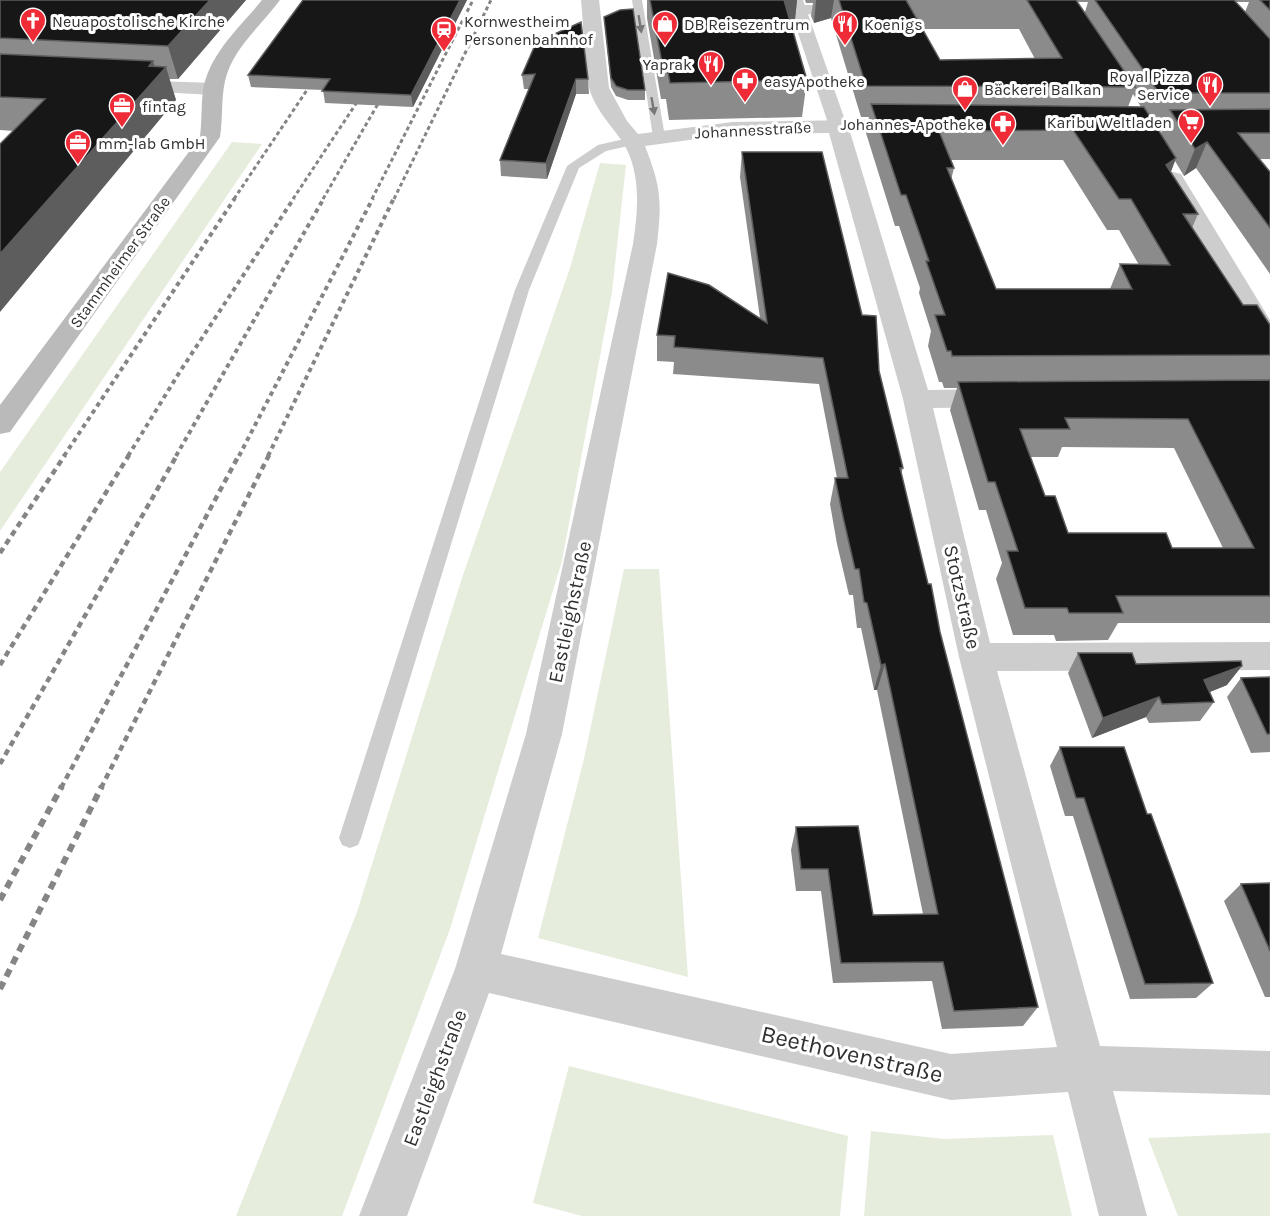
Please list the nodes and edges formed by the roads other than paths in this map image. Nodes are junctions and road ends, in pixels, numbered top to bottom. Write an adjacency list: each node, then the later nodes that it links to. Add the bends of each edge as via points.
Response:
1 (271, 0): 7 (main road, via 227,56)
2 (590, 0): 14 (street, Eastleighstraße, via 599,88 618,124)
3 (637, 0): 14 (lane, one-way to 14)
4 (797, 5): 5 (street); 10 (street)
5 (869, 10)
6 (110, 85): 7 (street)
7 (213, 89): 18 (main road, Stammheimer Straße, via 210,137)
8 (1130, 108): 13 (street)
9 (931, 125): 10 (street, Johannesstraße)
10 (838, 126): 14 (street, Johannesstraße, via 733,128); 17 (street, Stotzstraße)
11 (1270, 126): 13 (street)
12 (1095, 128): 13 (street)
13 (1142, 128): 15 (street)
14 (646, 139): 21 (lane, via 602,148 573,166 522,290); 22 (street, Eastleighstraße, via 645,173 650,203 620,374 544,734)
15 (1270, 342)
16 (1023, 398): 17 (street)
17 (917, 399): 20 (street, Stotzstraße)
18 (0, 425)
19 (1270, 656): 20 (street)
20 (976, 657): 23 (street, Stotzstraße)
21 (350, 838)
22 (476, 969): 23 (street, Beethovenstraße, via 951,1077); 25 (street, Eastleighstraße)
23 (1085, 1068): 24 (street, Beethovenstraße); 26 (street, Stotzstraße)
24 (1270, 1073)
25 (383, 1216)
26 (1124, 1216)

